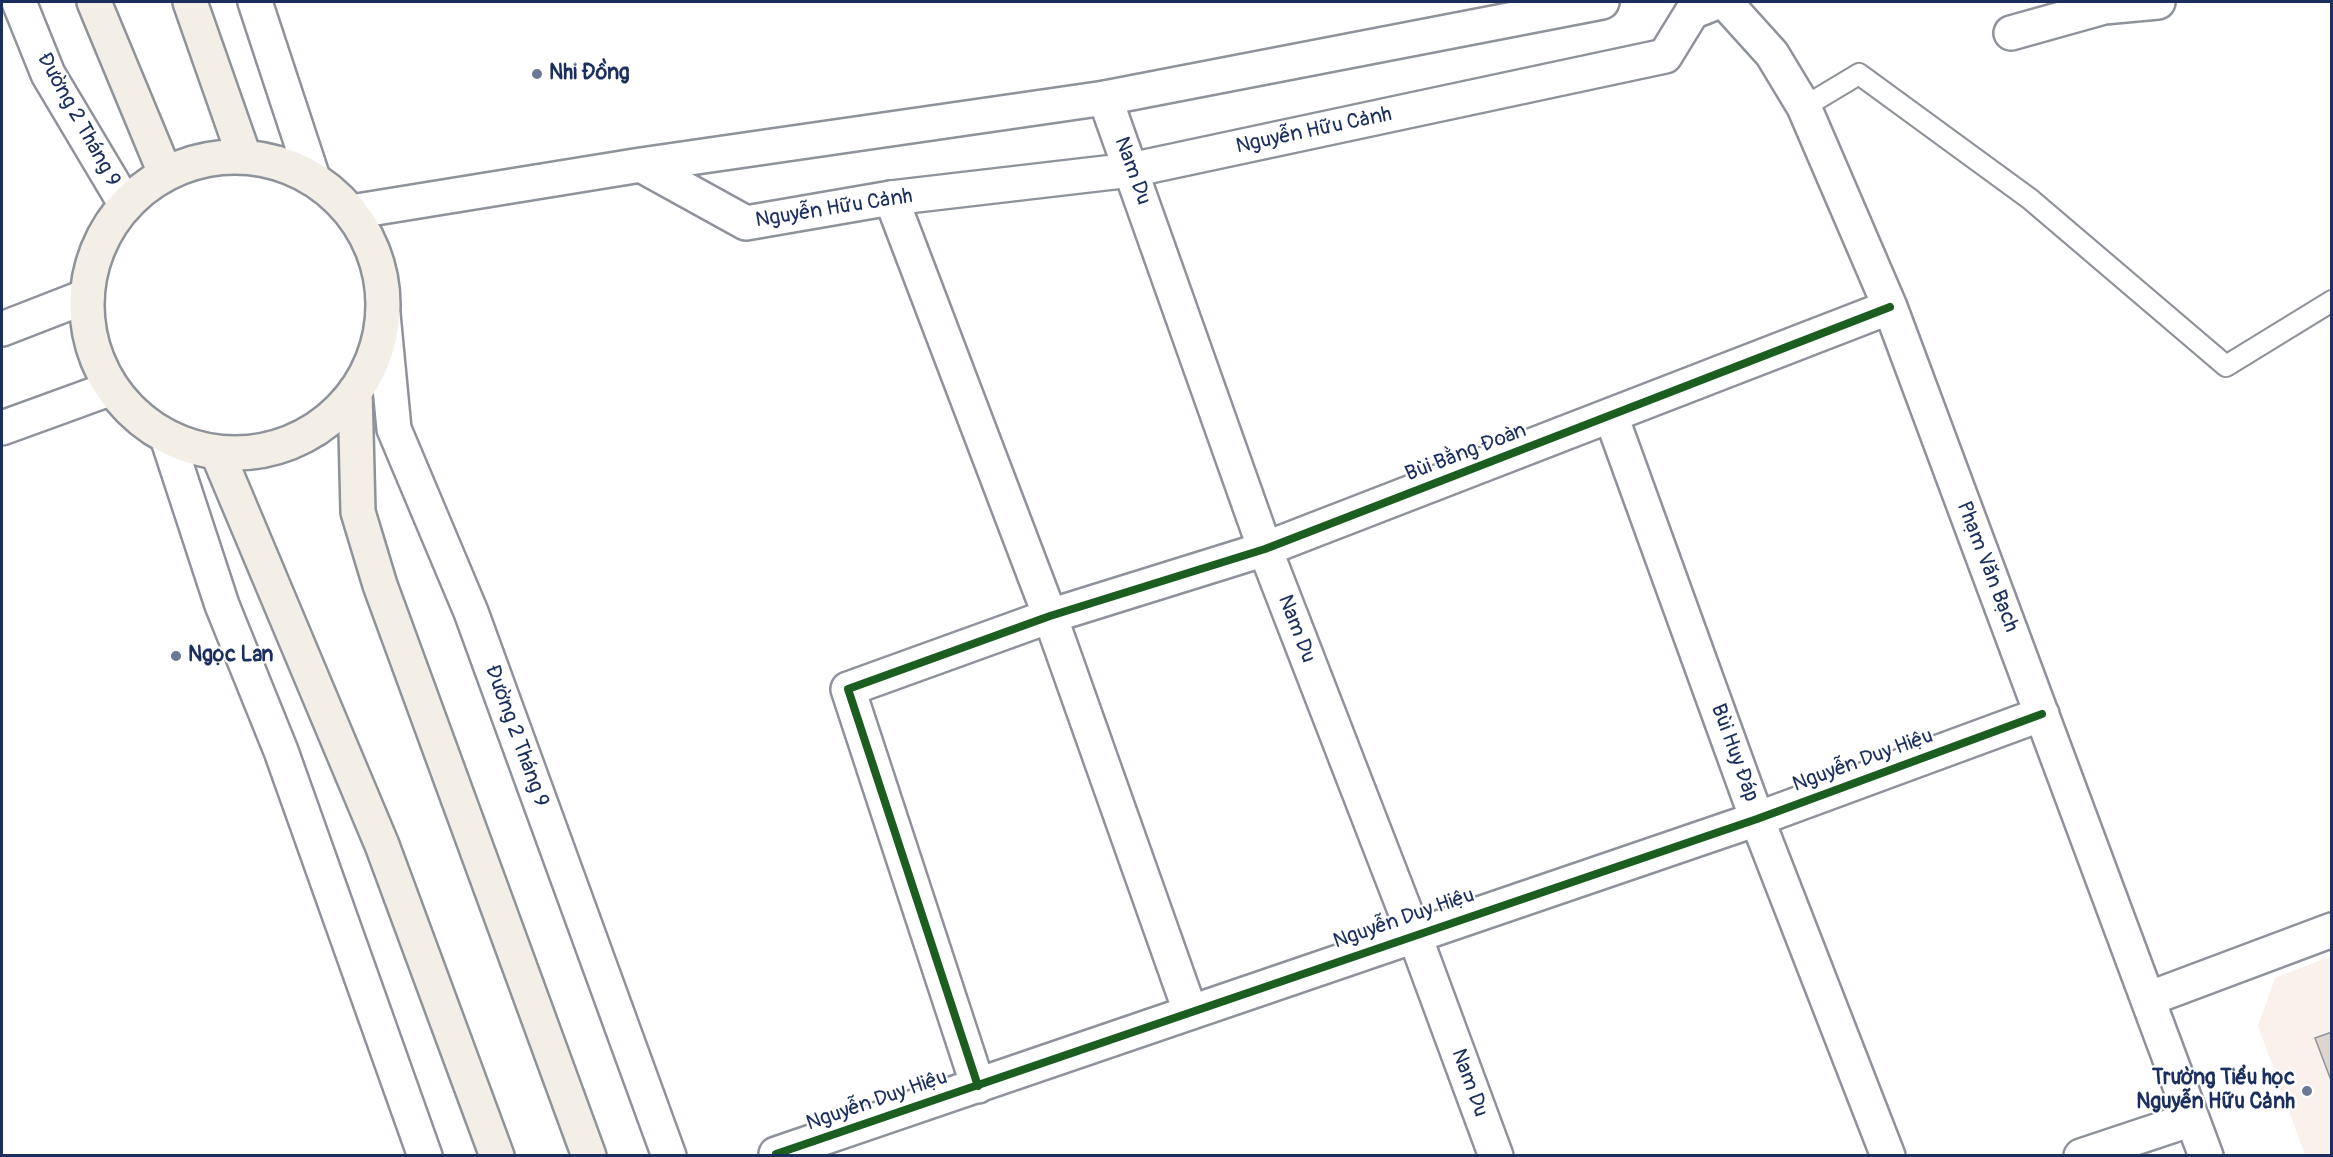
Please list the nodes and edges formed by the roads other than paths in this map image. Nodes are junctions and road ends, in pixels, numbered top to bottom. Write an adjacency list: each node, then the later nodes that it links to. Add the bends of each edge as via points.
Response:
1 (19, 2): 18 (street, Đường 2 Tháng 9, via 48,74)
2 (94, 2): 15 (main road)
3 (190, 2): 12 (main road)
4 (255, 2): 16 (street)
5 (1602, 2): 10 (street)
6 (1725, 2): 11 (street, Phạm Văn Bạch, via 1772,54)
7 (2158, 2): 9 (street, via 2104,7)
8 (1693, 5): 14 (street, Nguyễn Hữu Cảnh, via 1665,56)
9 (2011, 33)
10 (1105, 98): 13 (street); 14 (street, Nam Du)
11 (1804, 107): 21 (lane, via 1858,74 2030,199 2226,366); 22 (street, Phạm Văn Bạch)
12 (244, 156): 15 (main road, via 204,159); 16 (main road, via 280,163)
13 (641, 165): 17 (street, Nguyễn Hữu Cảnh, via 746,223); 19 (street)
14 (1131, 170): 17 (street, Nguyễn Hữu Cảnh); 31 (street, Nam Du)
15 (165, 173): 18 (main road)
16 (313, 178): 19 (main road)
17 (891, 198): 32 (street)
18 (126, 205): 20 (main road, via 98,249)
19 (351, 212): 23 (main road, via 378,265)
20 (87, 296): 24 (street); 25 (main road, via 92,345)
21 (2331, 301)
22 (1890, 307): 27 (street, Bùi Bằng Đoàn); 33 (street, Phạm Văn Bạch)
23 (382, 314): 26 (main road, via 374,355); 45 (street, Đường 2 Tháng 9, via 394,429 471,612)
24 (2, 329)
25 (112, 388): 28 (street); 29 (main road, via 135,415)
26 (355, 391): 30 (main road, via 322,424 291,442 257,452); 44 (main road, via 358,512 380,585)
27 (1611, 416): 31 (street, Bùi Bằng Đoàn); 34 (street, Bùi Huy Đáp)
28 (2, 428)
29 (167, 437): 30 (main road); 42 (street, via 222,605 281,751)
30 (217, 452): 43 (main road, via 382,845)
31 (1265, 549): 32 (street, Bùi Bằng Đoàn); 36 (street, Nam Du)
32 (1050, 616): 38 (street); 39 (street, Bùi Bằng Đoàn, via 848,689)
33 (2042, 714): 34 (street, Nguyễn Duy Hiệu); 37 (street, Phạm Văn Bạch)
34 (1757, 819): 36 (street, Nguyễn Duy Hiệu); 47 (street, Bùi Huy Đáp)
35 (2331, 930): 37 (street)
36 (1414, 934): 38 (street, Nguyễn Duy Hiệu); 46 (street, Nam Du)
37 (2148, 999): 40 (street, Phạm Văn Bạch)
38 (1190, 1011): 39 (street, Nguyễn Duy Hiệu)
39 (978, 1086): 41 (street, Nguyễn Duy Hiệu)
40 (2192, 1119): 48 (street); 49 (street, Phạm Văn Bạch)
41 (776, 1154)
42 (424, 1155)
43 (497, 1155)
44 (589, 1155)
45 (669, 1155)
46 (1496, 1155)
47 (1888, 1155)
48 (2081, 1155)
49 (2206, 1155)

